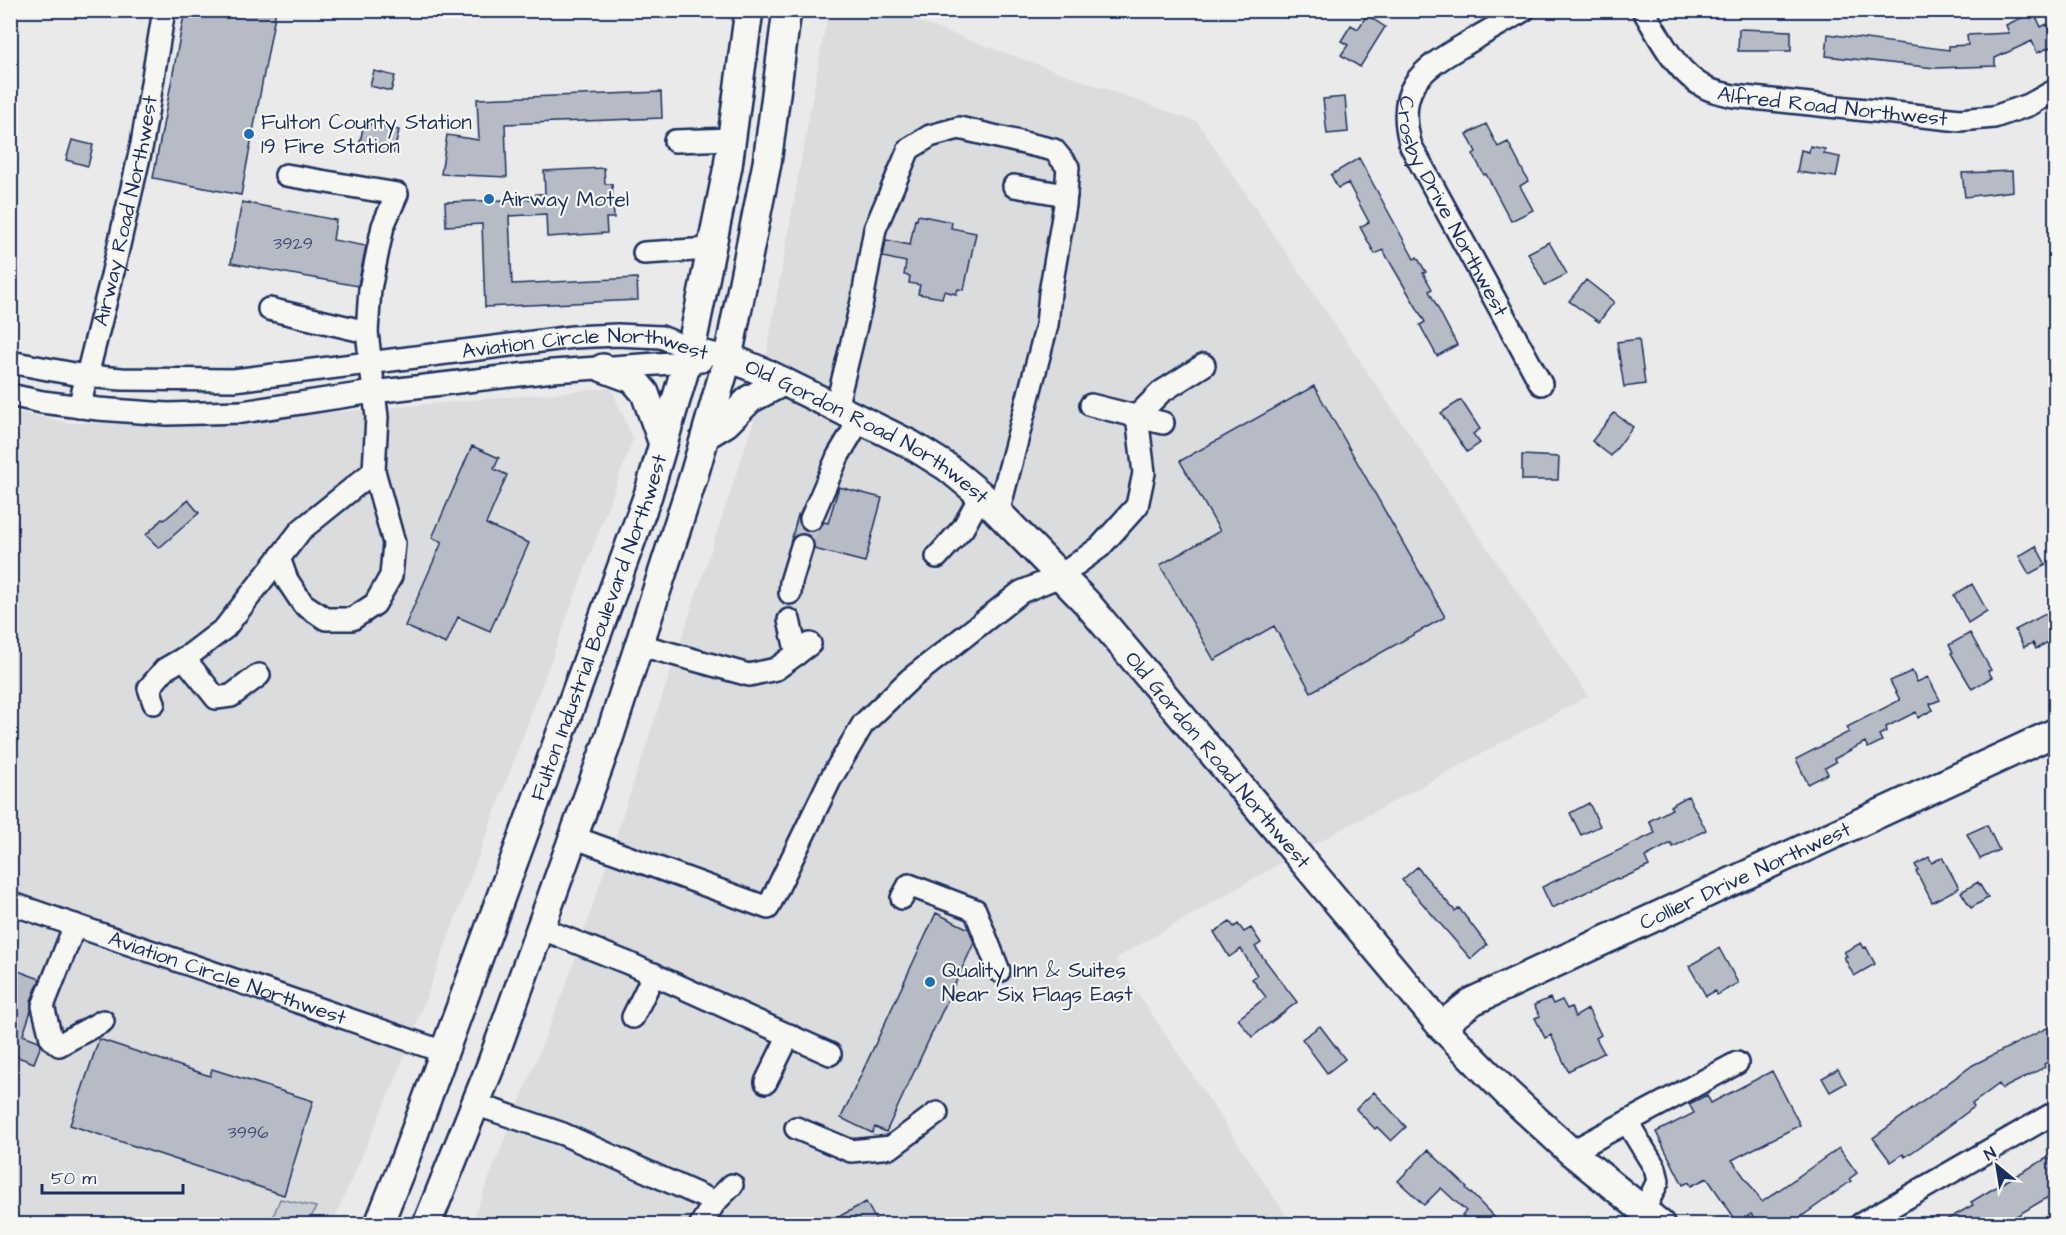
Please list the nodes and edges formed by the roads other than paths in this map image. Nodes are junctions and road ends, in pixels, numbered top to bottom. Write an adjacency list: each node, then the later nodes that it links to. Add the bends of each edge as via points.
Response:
1 (164, 10): 22 (street, Airway Road Northwest, via 142,144)
2 (749, 10): 7 (main road, Fulton Industrial Boulevard Northwest)
3 (788, 10): 17 (main road, Fulton Industrial Boulevard Northwest, via 767,163)
4 (1524, 10): 24 (street, Crosby Drive Northwest, via 1435,61 1423,72 1407,100 1405,126 1411,146)
5 (1643, 10): 6 (street, Alfred Road Northwest, via 1675,63 1690,78 1707,89 1734,96 1960,120 1994,117 2029,105)
6 (2055, 90)
7 (732, 139): 8 (street); 12 (main road, Fulton Industrial Boulevard Northwest)
8 (675, 141)
9 (286, 175): 15 (street, via 397,194 383,226 370,289)
10 (1014, 186): 11 (street)
11 (1066, 195): 29 (street, via 1068,167 1054,150 959,128 930,136 909,149 875,229); 36 (street, via 1047,326)
12 (711, 249): 13 (street); 16 (main road, Fulton Industrial Boulevard Northwest)
13 (645, 253)
14 (269, 309): 15 (street)
15 (367, 332): 19 (street)
16 (689, 356): 17 (street, Aviation Circle Northwest); 19 (street, Aviation Circle Northwest, via 662,337 617,334); 21 (street, Aviation Circle Northwest); 34 (main road, Fulton Industrial Boulevard Northwest)
17 (728, 357): 23 (main road, Old Gordon Road Northwest); 33 (main road, Fulton Industrial Boulevard Northwest)
18 (10, 362): 22 (street, Aviation Circle Northwest)
19 (370, 364): 22 (street, Aviation Circle Northwest, via 234,380); 25 (street)
20 (1204, 365): 30 (street, via 1161,392)
21 (603, 368): 25 (street, Aviation Circle Northwest); 34 (main road, via 633,379 645,393)
22 (85, 376): 28 (street, Airway Road Northwest)
23 (783, 382): 29 (main road, Old Gordon Road Northwest); 33 (main road, via 750,399 726,423)
24 (1541, 384)
25 (374, 392): 28 (street, Aviation Circle Northwest, via 242,412 167,414); 35 (street)
26 (10, 395): 28 (street, Aviation Circle Northwest)
27 (1091, 405): 30 (street)
28 (79, 407)
29 (836, 408): 31 (main road, Old Gordon Road Northwest)
30 (1137, 416): 32 (street); 41 (street, via 1144,473 1137,506 1100,547)
31 (860, 420): 36 (main road, Old Gordon Road Northwest, via 938,461); 37 (street, via 838,456)
32 (1163, 423)
33 (706, 435): 44 (main road, Fulton Industrial Boulevard Northwest)
34 (663, 444): 60 (main road, Fulton Industrial Boulevard Northwest, via 648,495)
35 (374, 471): 40 (street, via 301,530); 40 (street, via 394,543 391,576 375,604 352,619 326,619 303,604 287,580)
36 (989, 504): 39 (street); 41 (main road, Old Gordon Road Northwest)
37 (811, 519)
38 (802, 546): 42 (street)
39 (937, 557)
40 (279, 558): 45 (street, via 225,628)
41 (1060, 576): 49 (street, via 1021,592 909,679 863,724 830,780 768,908); 58 (main road, Old Gordon Road Northwest, via 1086,602)
42 (790, 593)
43 (789, 620): 44 (street, via 804,649 776,669 749,675)
44 (640, 645): 49 (main road, Fulton Industrial Boulevard Northwest)
45 (184, 658): 46 (street, via 216,698 231,696); 47 (street, via 165,669 149,688)
46 (259, 675)
47 (154, 704)
48 (2055, 732): 58 (main road, Collier Drive Northwest, via 1473,1001)
49 (573, 837): 53 (main road, Fulton Industrial Boulevard Northwest)
50 (902, 898): 54 (street, via 909,885 975,910)
51 (10, 903): 52 (street, Aviation Circle Northwest)
52 (75, 925): 57 (street, via 44,1006 51,1038 59,1045); 60 (street, Aviation Circle Northwest)
53 (540, 928): 55 (street); 64 (main road, Fulton Industrial Boulevard Northwest)
54 (999, 971)
55 (654, 974): 56 (street); 59 (street)
56 (633, 1017)
57 (102, 1021)
58 (1441, 1026): 69 (main road, Old Gordon Road Northwest)
59 (789, 1035): 61 (street); 63 (street)
60 (444, 1052): 73 (main road, Fulton Industrial Boulevard Northwest)
61 (830, 1054)
62 (1737, 1063): 67 (street)
63 (766, 1082)
64 (475, 1104): 71 (street, via 563,1134); 74 (main road, Fulton Industrial Boulevard Northwest)
65 (937, 1113): 68 (street, via 891,1147 852,1151)
66 (2055, 1113): 76 (street)
67 (1627, 1122): 69 (street); 72 (street, via 1659,1181)
68 (796, 1128)
69 (1571, 1152): 72 (main road, Old Gordon Road Northwest)
70 (732, 1185): 71 (street)
71 (715, 1202): 75 (street)
72 (1652, 1218)
73 (379, 1224)
74 (427, 1224)
75 (701, 1224)
76 (1861, 1224)

